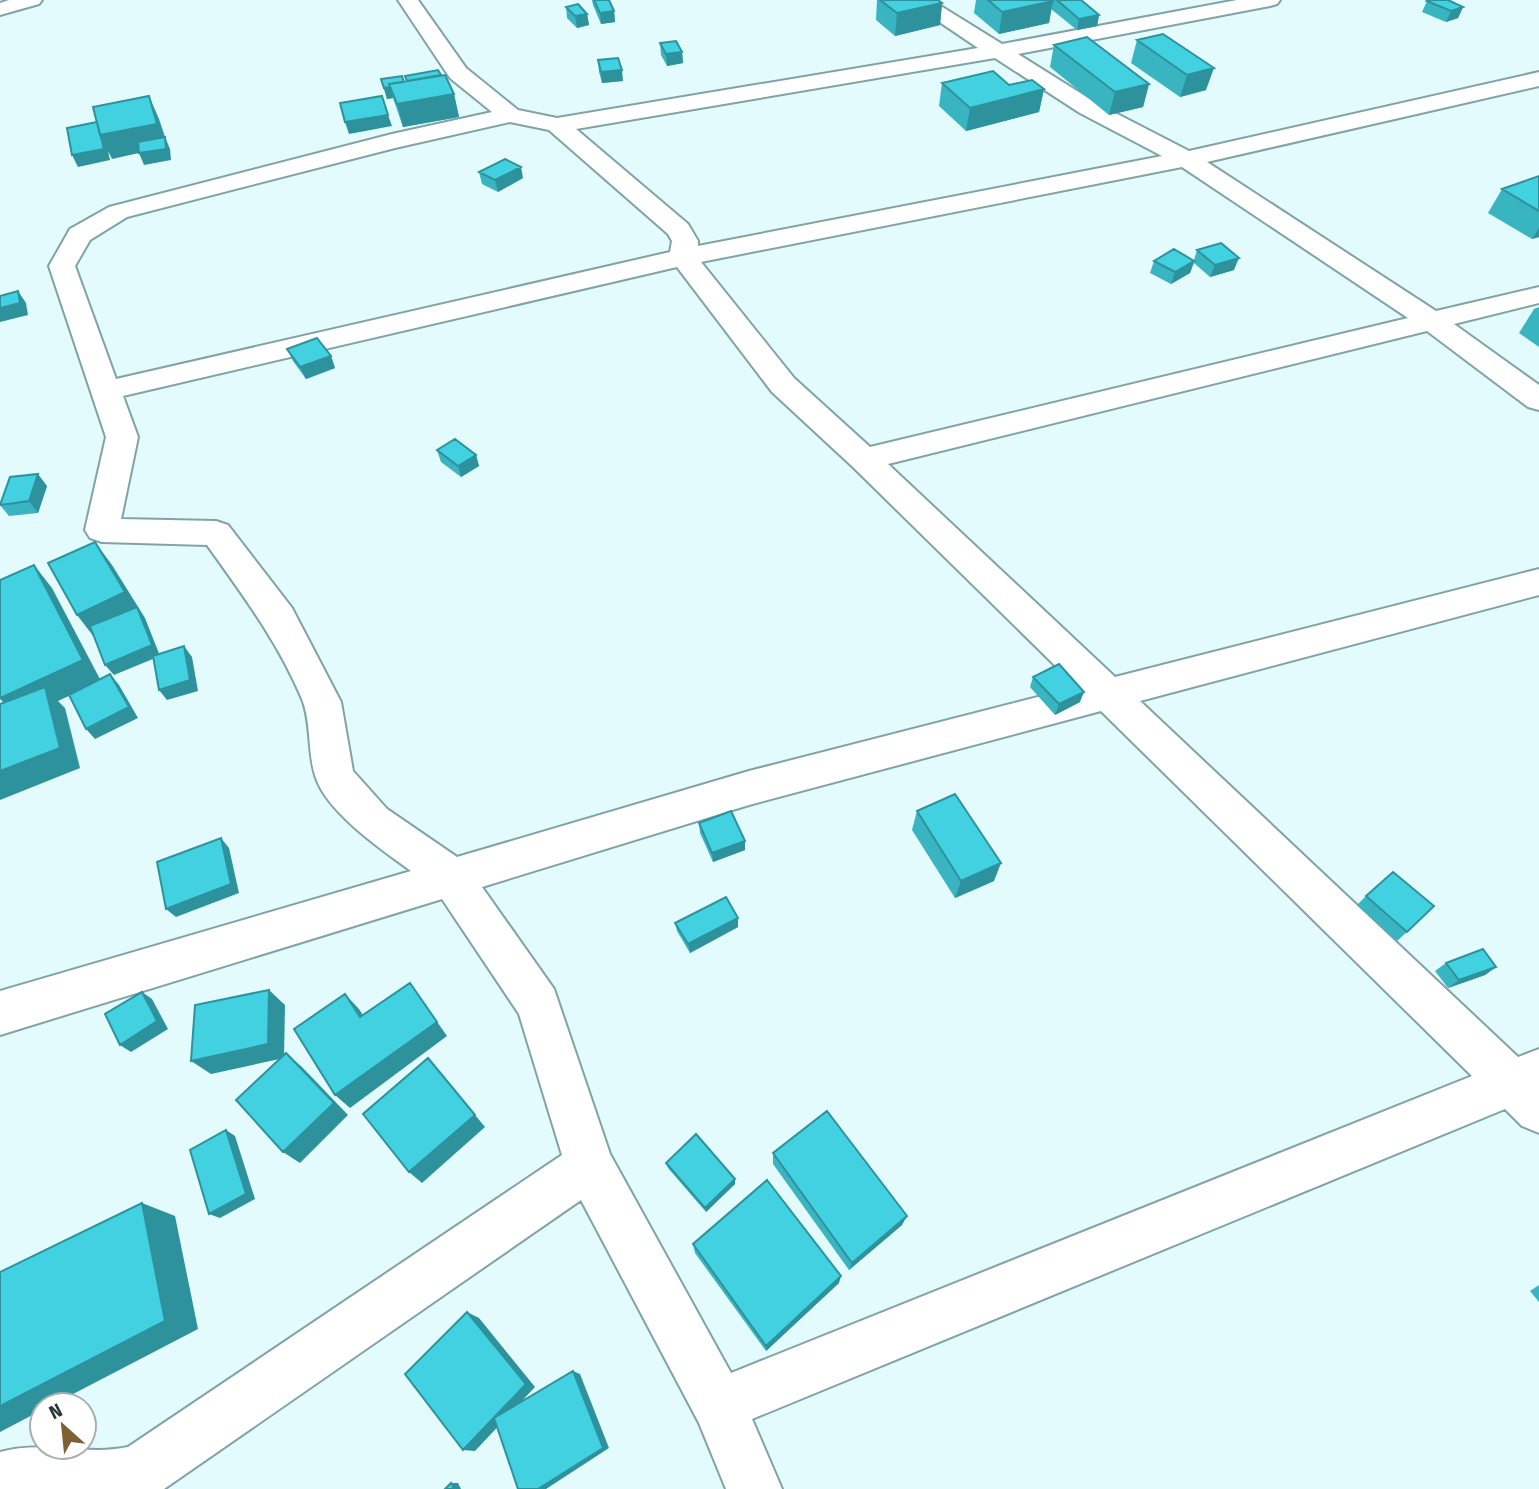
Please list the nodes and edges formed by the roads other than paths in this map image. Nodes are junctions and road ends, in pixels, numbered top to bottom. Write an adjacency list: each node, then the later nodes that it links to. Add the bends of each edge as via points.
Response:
1 (32, 0): 5 (street)
2 (408, 0): 8 (street, via 458,73)
3 (917, 0): 6 (street)
4 (1270, 0): 6 (street)
5 (0, 9)
6 (1000, 51): 9 (street); 10 (street, via 1088,108)
7 (1539, 79): 10 (street)
8 (510, 115): 9 (street); 14 (street, via 118,212 79,235 62,266)
9 (557, 125): 11 (street, via 680,230 685,241)
10 (1186, 159): 11 (street); 13 (street)
11 (683, 257): 14 (street); 16 (street, via 783,385)
12 (1539, 295): 13 (street)
13 (1430, 320): 15 (street); 16 (street)
14 (104, 391): 19 (street, via 122,437 102,530 216,533 279,618 322,702 335,778 373,821)
15 (1539, 400)
16 (864, 459): 18 (street)
17 (1539, 582): 18 (street)
18 (1107, 696): 19 (street, via 749,788); 21 (street)
19 (450, 875): 20 (street); 22 (street, via 538,1004)
20 (0, 1013)
21 (1530, 1088): 23 (street)
22 (589, 1166): 23 (street); 24 (street, via 140,1472 110,1479 21,1474)
23 (719, 1405): 25 (street)
24 (0, 1480)
25 (754, 1489)

